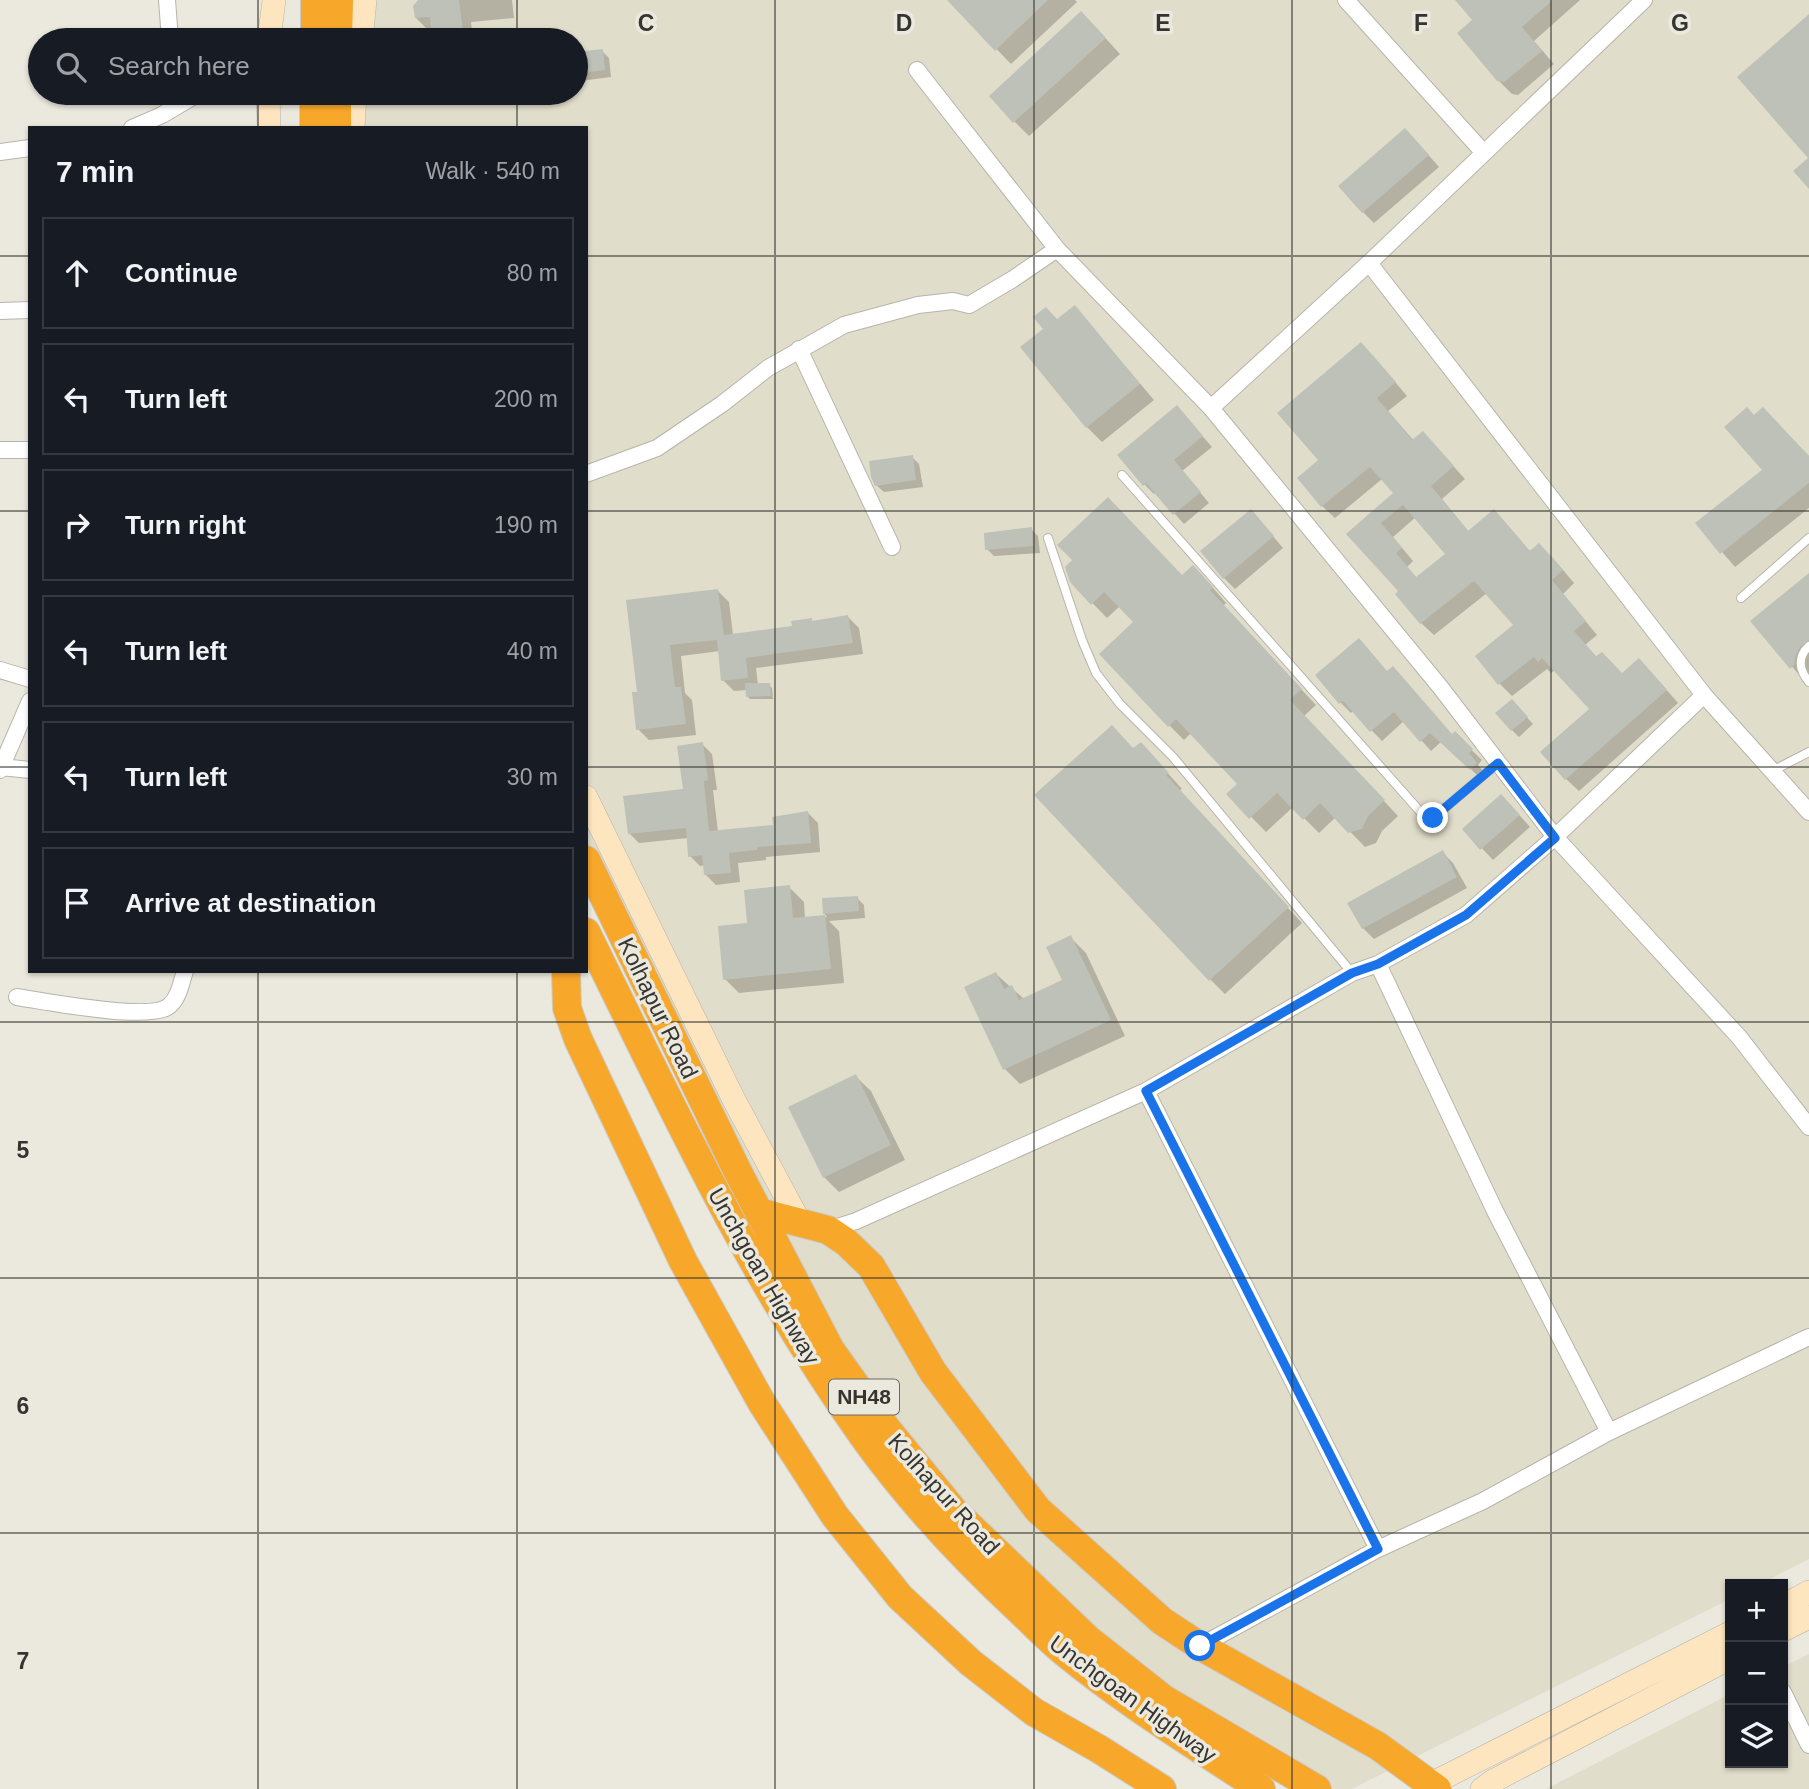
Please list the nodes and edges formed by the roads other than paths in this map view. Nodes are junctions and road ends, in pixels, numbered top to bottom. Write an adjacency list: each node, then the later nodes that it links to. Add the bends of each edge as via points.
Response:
1 (167, 0): 8 (street)
2 (274, 0): 9 (main road)
3 (315, 0): 10 (highway)
4 (339, 0): 11 (highway)
5 (365, 0): 12 (main road)
6 (1346, 0): 26 (street)
7 (1644, 0): 26 (street)
8 (169, 28)
9 (270, 28)
10 (315, 28)
11 (338, 28)
12 (362, 28)
13 (917, 70): 27 (street)
14 (179, 105): 19 (street)
15 (269, 105): 20 (main road)
16 (314, 105): 21 (highway)
17 (337, 105): 22 (highway)
18 (354, 105): 23 (main road)
19 (137, 126)
20 (270, 126)
21 (314, 126)
22 (337, 126)
23 (353, 126)
24 (28, 148): 25 (street)
25 (0, 152)
26 (1484, 153): 28 (street)
27 (1057, 249): 31 (street, via 969,304 918,305 845,325); 32 (street)
28 (1369, 263): 32 (street); 45 (street)
29 (28, 310): 30 (street)
30 (0, 311)
31 (799, 349): 35 (street, via 657,448); 39 (street)
32 (1211, 408): 48 (street)
33 (0, 450): 34 (street)
34 (28, 450)
35 (588, 473)
36 (1122, 475): 48 (lane, via 1424,816 1433,818)
37 (1048, 538): 60 (lane, via 1096,673 1119,704 1173,757)
38 (1809, 538): 40 (lane)
39 (892, 547)
40 (1741, 598)
41 (1809, 646): 44 (lane, via 1800,662)
42 (0, 670): 43 (street)
43 (28, 678)
44 (1809, 682)
45 (1704, 695): 51 (street); 54 (street)
46 (28, 706): 49 (street)
47 (1809, 752): 51 (lane)
48 (1498, 763): 54 (street)
49 (1, 769): 50 (street)
50 (28, 770)
51 (1772, 771): 53 (street)
52 (588, 801): 65 (main road, via 733,1098)
53 (1809, 813)
54 (1555, 838): 57 (street, via 1466,915); 63 (street, via 1739,1037)
55 (588, 864): 64 (highway, Kolhapur Road / NH48)
56 (588, 936): 81 (highway, Unchgoan Highway / NH48, via 706,1177 818,1370 864,1438 933,1522 1062,1651 1148,1716)
57 (1378, 964): 60 (street); 68 (street, via 1495,1211)
58 (184, 973): 61 (street, via 170,1006 158,1012)
59 (565, 973): 80 (highway, via 567,1008 578,1039 683,1261 762,1403 835,1516 900,1597 971,1664 1034,1712)
60 (1352, 973): 62 (street)
61 (17, 997)
62 (1146, 1091): 66 (street); 69 (street)
63 (1809, 1127)
64 (759, 1212): 65 (highway); 82 (highway, Kolhapur Road / NH48, via 830,1349 955,1512 1089,1640 1164,1699)
65 (800, 1223): 66 (highway)
66 (828, 1230): 75 (highway, via 871,1266 933,1372 1038,1510 1163,1621)
67 (1809, 1337): 68 (street)
68 (1609, 1432): 69 (street, via 1483,1501)
69 (1378, 1549): 75 (street)
70 (1809, 1592): 71 (main road)
71 (1788, 1602)
72 (1809, 1617): 73 (main road)
73 (1788, 1628)
74 (1725, 1636): 79 (main road)
75 (1200, 1646): 79 (highway, via 1378,1746)
76 (1725, 1661): 83 (main road)
77 (1788, 1702): 78 (street)
78 (1809, 1745)
79 (1432, 1787)
80 (1162, 1789)
81 (1261, 1789)
82 (1317, 1789)
83 (1482, 1789)

